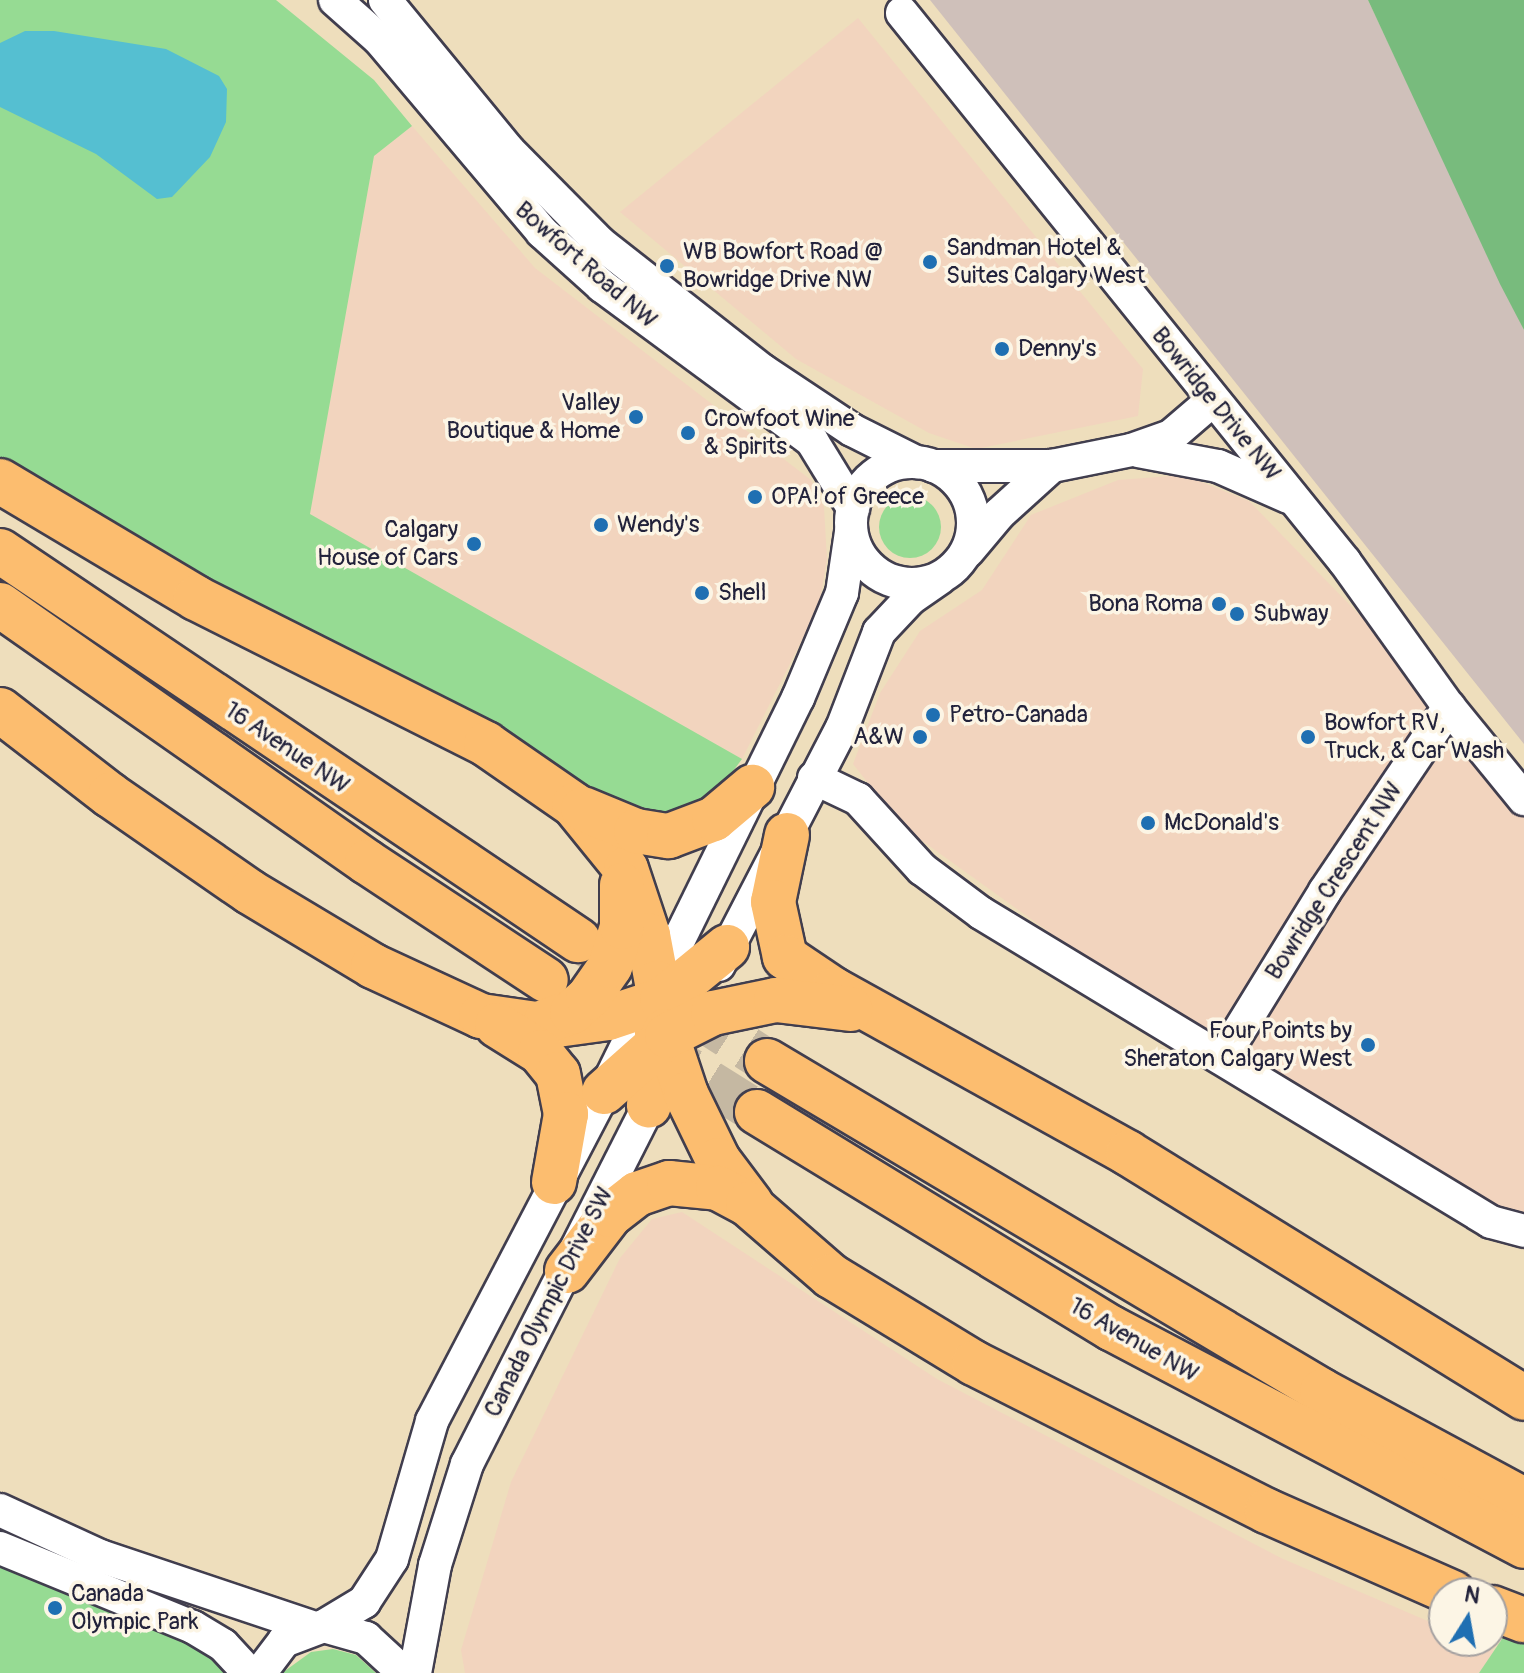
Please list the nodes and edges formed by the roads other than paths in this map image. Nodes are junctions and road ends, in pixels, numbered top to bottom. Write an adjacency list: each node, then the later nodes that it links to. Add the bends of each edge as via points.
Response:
1 (335, 0): 10 (street, Bowfort Road NW, via 379,39 542,232 602,286 812,441)
2 (385, 0): 6 (street, Bowfort Road NW, via 509,151 591,235 762,370 852,430)
3 (902, 13): 4 (street, Bowridge Drive NW)
4 (1213, 400): 5 (street, Bowfort Road NW, via 1171,436); 9 (street, Bowridge Drive NW)
5 (1131, 450): 7 (street, Bowfort Road NW); 9 (street, via 1218,466)
6 (925, 464): 7 (street, Bowfort Road NW); 10 (street, via 876,474); 12 (street, via 949,474 970,502 974,519)
7 (1052, 466): 12 (street)
8 (0, 481): 22 (highway, via 196,598 486,744)
9 (1294, 500): 17 (street, Bowridge Drive NW)
10 (852, 520): 13 (street, via 862,559 884,577 912,584); 20 (street, via 842,593 798,698)
11 (0, 551): 25 (highway, 16 Avenue NW)
12 (966, 553): 13 (street)
13 (940, 578): 19 (street, via 910,599 879,632 842,728)
14 (0, 605): 16 (highway, 16 Avenue NW)
15 (0, 616): 16 (highway)
16 (88, 668): 27 (highway, 16 Avenue NW)
17 (1449, 707): 21 (street, Bowridge Drive NW); 32 (street, Bowridge Crescent NW, via 1325,891 1234,1039)
18 (0, 710): 29 (highway, via 250,892 373,966)
19 (814, 778): 23 (street); 32 (street, via 858,799 922,869 981,913)
20 (752, 787): 22 (highway, via 714,819 669,836 614,825); 28 (street)
21 (1524, 799)
22 (574, 805): 24 (highway)
23 (787, 835): 26 (street); 31 (highway, via 773,902 777,940 785,957)
24 (616, 855): 28 (highway, via 637,896); 30 (highway, via 622,927 610,966 572,1012)
25 (578, 940)
26 (727, 947): 28 (highway)
27 (546, 980)
28 (664, 1012): 30 (highway, via 572,1025); 31 (highway, via 812,1001); 34 (highway); 35 (highway); 38 (highway, via 718,1160)
29 (481, 1016): 30 (highway); 37 (highway, via 540,1052 558,1074 566,1114)
30 (528, 1025)
31 (916, 1033): 41 (highway, via 1128,1153)
32 (1227, 1060): 39 (street, via 1491,1222)
33 (767, 1061): 42 (highway, via 1322,1391)
34 (604, 1092): 37 (street, Canada Olympic Drive SW)
35 (649, 1105): 40 (street, Canada Olympic Drive SW)
36 (757, 1112): 44 (highway, 16 Avenue NW, via 1111,1328)
37 (554, 1182): 47 (street, Canada Olympic Drive SW, via 432,1421 384,1575 354,1611)
38 (760, 1216): 40 (highway, via 734,1195 702,1183 652,1187 610,1215); 46 (highway, via 831,1276 1042,1400 1267,1511)
39 (1524, 1231)
40 (567, 1271): 51 (street, Canada Olympic Drive SW, via 467,1464 439,1551)
41 (1524, 1398)
42 (1524, 1500)
43 (0, 1510): 47 (street, via 100,1556)
44 (1524, 1546)
45 (0, 1548): 48 (street, via 193,1627 223,1645)
46 (1428, 1582)
47 (318, 1626): 49 (street, Canada Olympic Drive SW, via 284,1641); 50 (street, via 366,1638)
48 (249, 1673)
49 (260, 1673)
50 (404, 1673)
51 (415, 1673)

